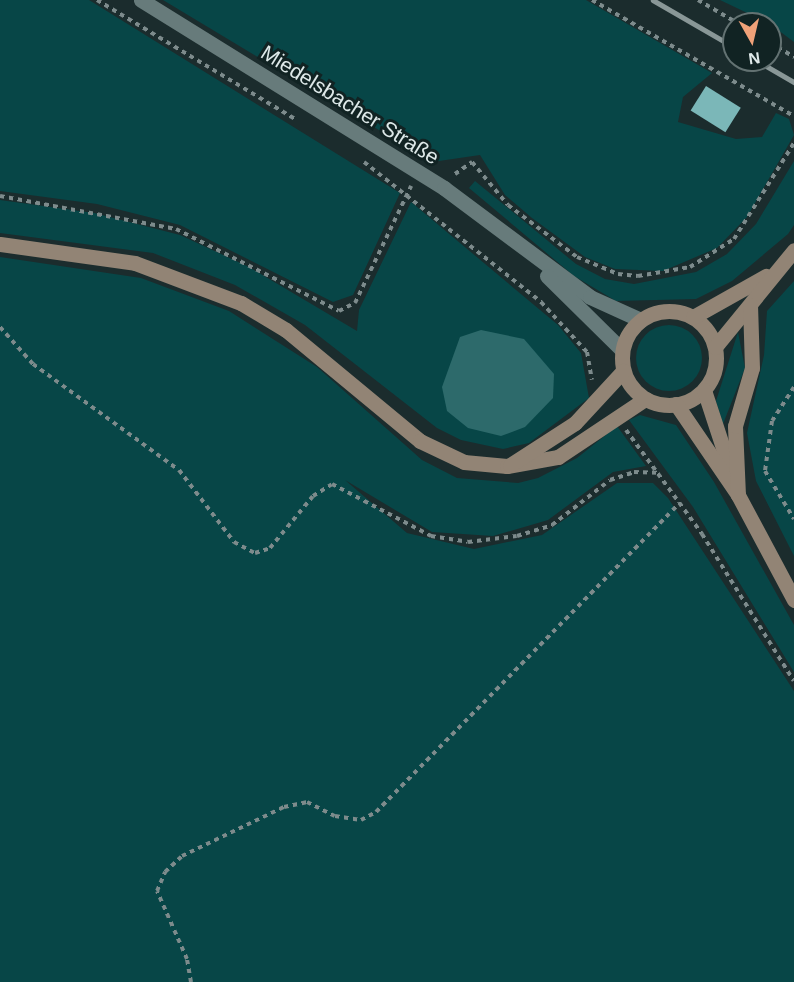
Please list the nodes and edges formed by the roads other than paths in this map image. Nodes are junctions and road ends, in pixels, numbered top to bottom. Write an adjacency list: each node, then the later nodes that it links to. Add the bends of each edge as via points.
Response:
1 (141, 0): 4 (street, Miedelsbacher Straße, via 444,188)
2 (0, 243): 15 (main road, via 135,263 189,279 286,330 420,441 464,462)
3 (794, 250): 5 (main road)
4 (529, 256): 8 (street, via 590,297); 10 (street)
5 (771, 273): 6 (main road); 7 (main road)
6 (750, 306): 9 (main road); 16 (main road, via 752,368 735,426)
7 (693, 317): 8 (main road, via 666,311); 9 (main road)
8 (641, 320): 10 (main road)
9 (715, 347): 12 (main road, via 716,362)
10 (622, 350): 11 (main road)
11 (623, 371): 13 (main road); 15 (main road, via 575,423)
12 (704, 390): 14 (main road); 16 (main road)
13 (645, 399): 14 (main road); 15 (main road, via 558,457)
14 (676, 404): 16 (main road)
15 (507, 466)
16 (738, 495): 17 (main road)
17 (794, 600)

